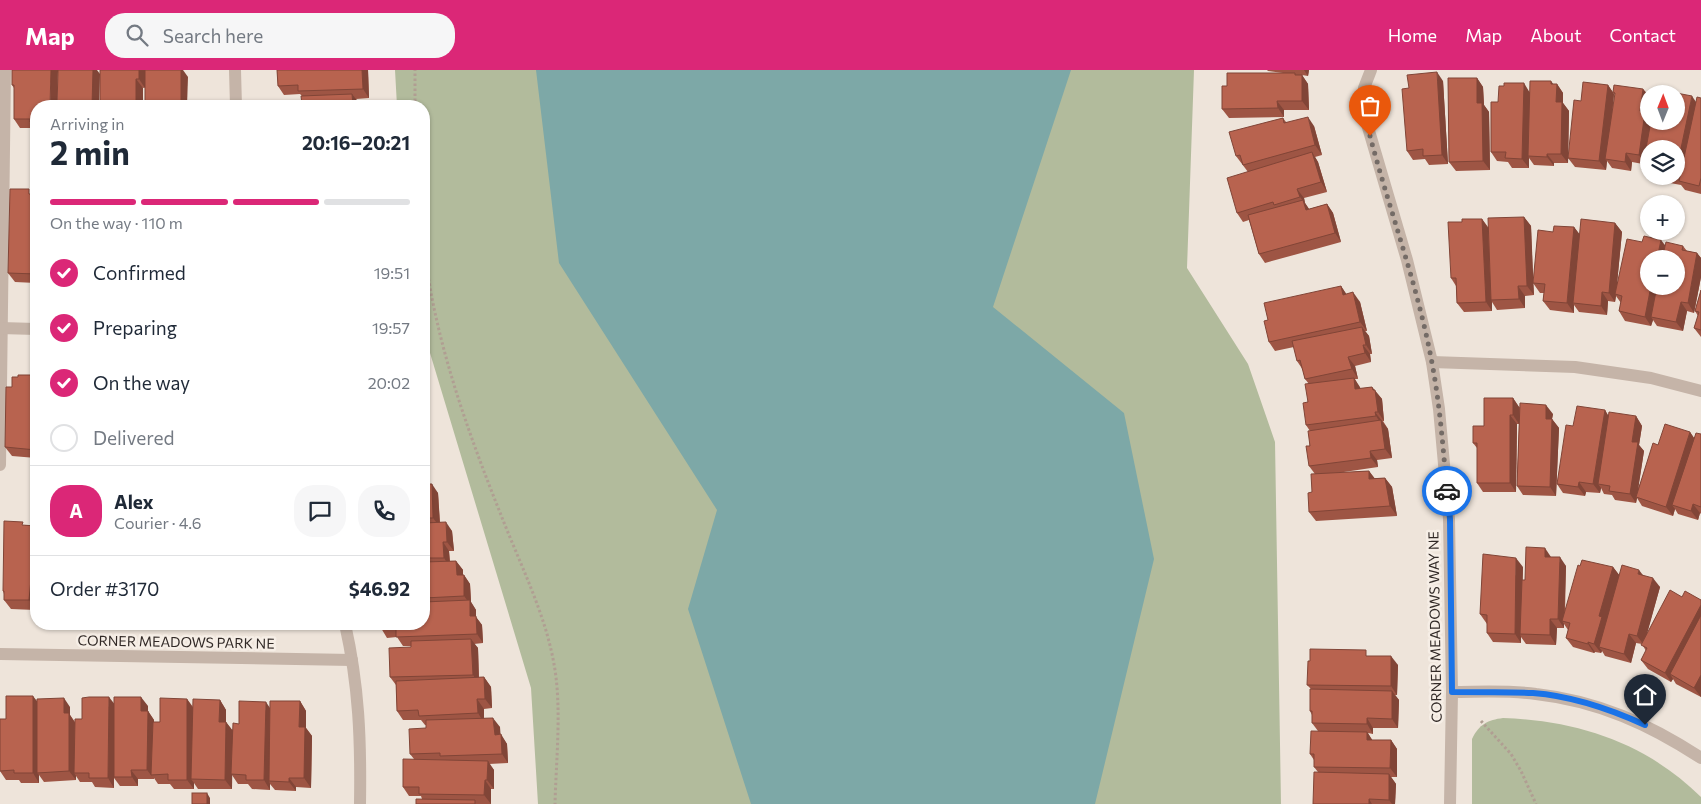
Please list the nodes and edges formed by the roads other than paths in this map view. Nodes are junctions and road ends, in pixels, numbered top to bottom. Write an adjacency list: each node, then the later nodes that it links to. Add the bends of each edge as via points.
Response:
1 (4, 70): 5 (street)
2 (235, 70): 4 (street)
3 (1371, 70): 7 (street, CORNER MEADOWS WAY NE, via 1364,88 1367,124 1407,260)
4 (236, 100)
5 (1, 328): 6 (street); 9 (street)
6 (30, 329)
7 (1432, 362): 8 (street, via 1575,367 1651,378); 13 (street, CORNER MEADOWS WAY NE, via 1450,519)
8 (1701, 391)
9 (0, 465)
10 (346, 630): 12 (street)
11 (0, 654): 12 (street, CORNER MEADOWS PARK NE)
12 (352, 660): 15 (street, via 360,729)
13 (1452, 692): 14 (street, via 1535,693 1580,701 1650,727); 16 (street, CORNER MEADOWS WAY NE)
14 (1701, 758)
15 (360, 804)
16 (1450, 804)

